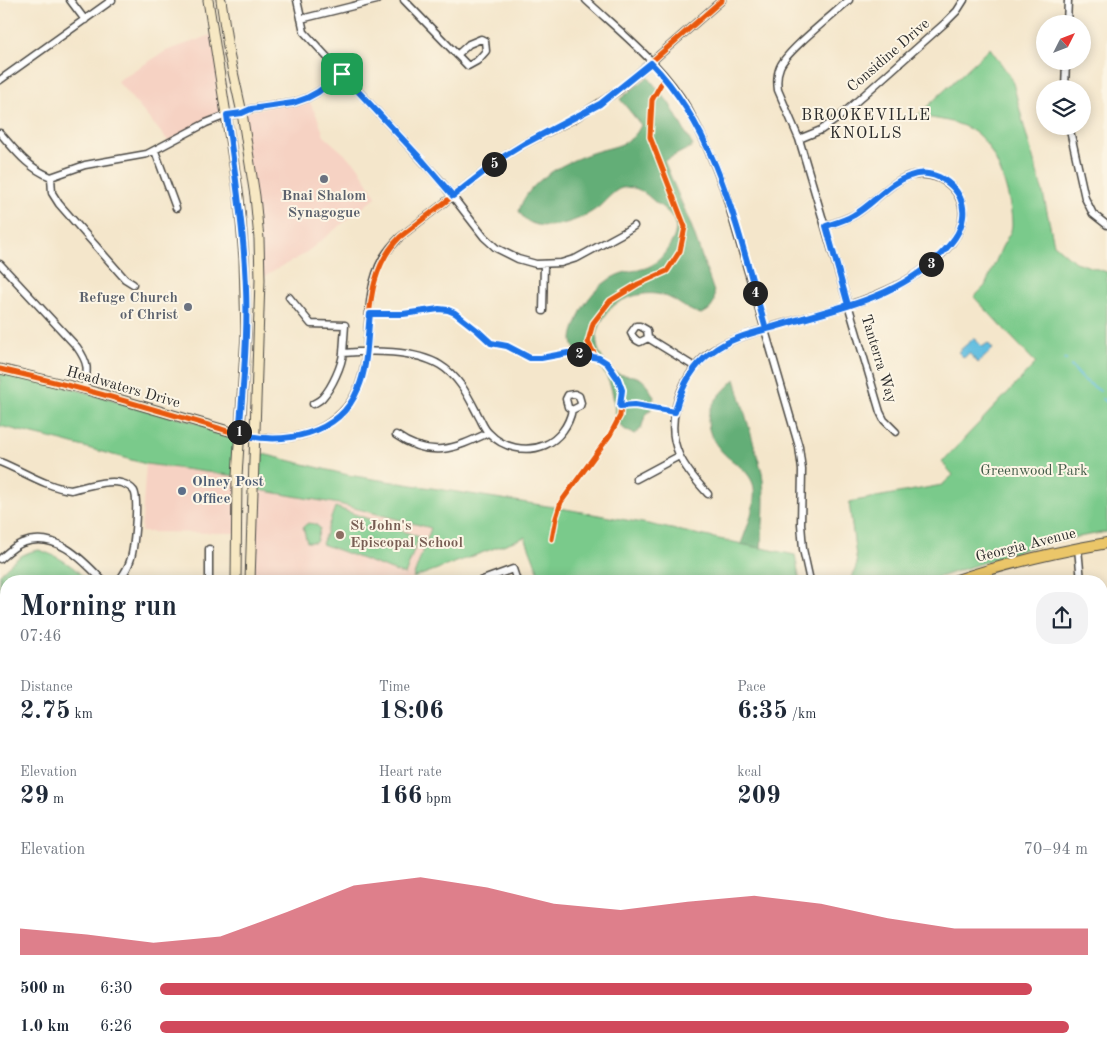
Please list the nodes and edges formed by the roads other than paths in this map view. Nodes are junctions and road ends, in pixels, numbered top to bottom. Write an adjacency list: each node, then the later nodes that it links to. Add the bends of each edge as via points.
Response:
1 (70, 0): 15 (street)
2 (112, 0): 15 (street)
3 (208, 0): 21 (main road)
4 (221, 0): 20 (main road)
5 (297, 0): 14 (street)
6 (377, 0): 14 (street)
7 (404, 0): 16 (street)
8 (586, 0): 17 (street)
9 (722, 0): 17 (street)
10 (849, 0): 24 (street, Tanterra Way, via 787,55 780,67 778,90)
11 (964, 0): 24 (street, Considine Drive, via 946,23 838,118 821,130)
12 (1068, 0): 13 (street)
13 (1067, 15)
14 (301, 19): 18 (street, via 304,32)
15 (85, 20): 19 (street)
16 (457, 55): 16 (street, via 468,66 486,52 485,41 476,40)
17 (651, 63): 27 (street, via 600,104 517,148); 38 (street, via 688,109 709,151 724,189)
18 (342, 74): 20 (street, via 307,98); 27 (street)
19 (0, 80)
20 (242, 113): 21 (street); 51 (main road, via 259,238)
21 (227, 115): 25 (street); 49 (main road, via 244,259 246,334)
22 (0, 133): 26 (street, via 26,163)
23 (1071, 135): 29 (street, via 1085,198 1093,214)
24 (799, 139): 31 (street, Tanterra Way)
25 (155, 151): 26 (street, via 85,165); 28 (street)
26 (51, 177): 34 (street, via 52,193 58,204)
27 (453, 196): 32 (street, via 496,248 518,259); 40 (street, via 400,237 383,258 372,293)
28 (176, 208)
29 (1107, 225)
30 (634, 226): 32 (street, via 577,258)
31 (826, 226): 36 (street, Tanterra Way); 36 (street, via 855,215 910,175 925,173 943,179 955,190 962,204 959,232 932,263 892,289)
32 (544, 264): 37 (street)
33 (0, 266): 44 (street, via 85,358)
34 (132, 284)
35 (289, 297): 41 (street, via 310,324 345,325)
36 (848, 305): 38 (street); 47 (street, Tanterra Way, via 880,412)
37 (543, 312)
38 (766, 329): 42 (street, via 722,345); 67 (street, via 799,447 801,524)
39 (648, 338): 42 (street)
40 (366, 350): 41 (street); 48 (street, via 415,356 452,374); 51 (street, via 358,390 333,421 300,436)
41 (343, 353): 45 (street, via 339,369 323,397)
42 (695, 367): 52 (street, via 678,397 673,416 672,430)
43 (0, 369): 44 (main road, Headwaters Drive)
44 (84, 389): 49 (main road, Headwaters Drive)
45 (314, 404)
46 (572, 410): 48 (street, via 565,428 540,447 511,448)
47 (896, 432)
48 (488, 433): 50 (street, via 463,445 440,449 417,446)
49 (239, 434): 51 (street); 63 (main road)
50 (396, 435)
51 (256, 438): 64 (main road)
52 (679, 456): 54 (street); 55 (street, via 691,476)
53 (0, 462): 61 (street, via 37,480 66,489 120,482 133,490 136,496 135,530 130,560)
54 (636, 479)
55 (708, 494)
56 (1107, 543): 57 (main road, Georgia Avenue)
57 (1078, 548): 68 (main road, Georgia Avenue); 69 (street)
58 (209, 549): 62 (street)
59 (0, 559): 60 (street, via 22,543 49,541 78,556)
60 (97, 575)
61 (122, 575)
62 (209, 575)
63 (236, 575)
64 (250, 575)
65 (496, 575): 66 (street, via 513,569)
66 (515, 575)
67 (810, 575)
68 (973, 575)
69 (1080, 575)

